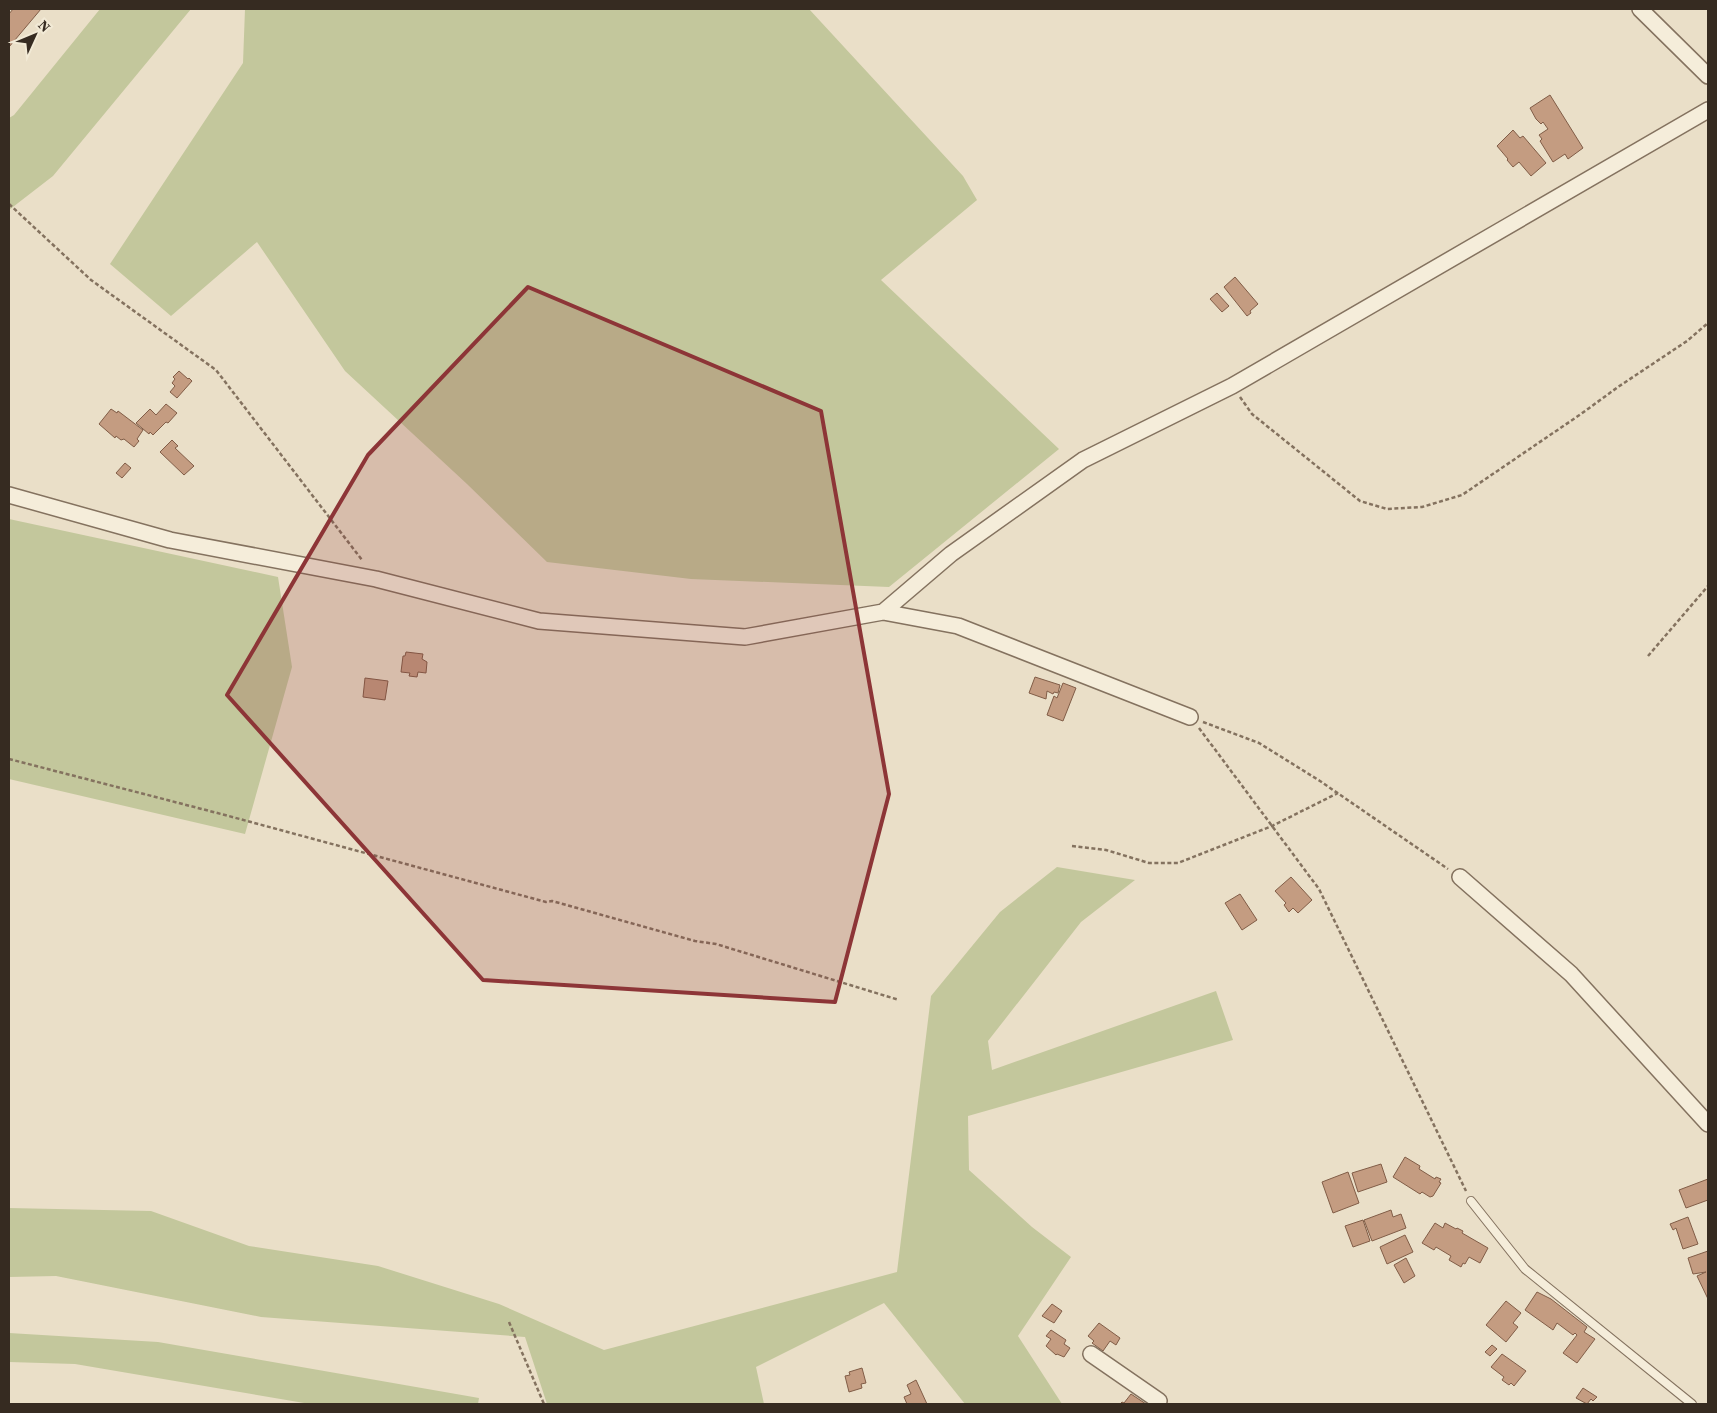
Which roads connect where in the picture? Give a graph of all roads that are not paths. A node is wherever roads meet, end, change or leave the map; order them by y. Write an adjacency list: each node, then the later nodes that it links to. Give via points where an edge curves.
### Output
1 (1640, 9): 2 (street)
2 (1708, 76)
3 (1708, 110): 5 (street, via 1232,386 1083,460 951,554)
4 (9, 495): 5 (street, via 170,540 376,578 539,621 745,638)
5 (883, 612): 6 (street, via 958,626)
6 (1190, 717)
7 (1460, 877): 8 (street, via 1571,974)
8 (1708, 1124)
9 (1471, 1201): 12 (lane, via 1525,1269)
10 (1091, 1354): 11 (street, via 1158,1401)
11 (1157, 1404)
12 (1692, 1404)

